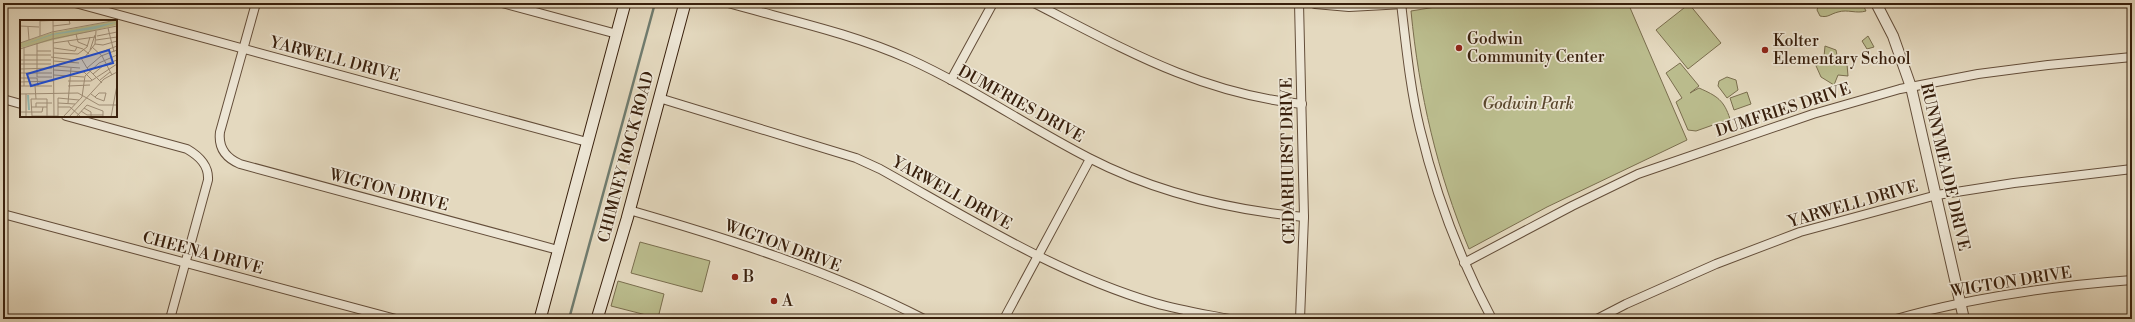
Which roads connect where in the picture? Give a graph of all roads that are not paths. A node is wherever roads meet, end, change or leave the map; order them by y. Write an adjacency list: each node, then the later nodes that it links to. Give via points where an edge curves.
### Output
1 (75, 3): 14 (street, YARWELL DRIVE)
2 (256, 3): 14 (street)
3 (502, 3): 13 (street)
4 (625, 3): 13 (main road)
5 (685, 3): 18 (main road, CHIMNEY ROCK ROAD)
6 (728, 3): 16 (street, DUMFRIES DRIVE, via 861,40)
7 (993, 3): 16 (street)
8 (1034, 3): 21 (street, via 1151,63 1187,78 1245,95)
9 (1299, 3): 21 (street, CEDARHURST DRIVE)
10 (1315, 3): 11 (street, via 1349,6)
11 (1402, 3): 33 (street, via 1410,78 1420,129 1441,206)
12 (1876, 3): 17 (street, RUNNYMEADE DRIVE, via 1893,36)
13 (617, 34): 23 (main road)
14 (243, 48): 23 (street, YARWELL DRIVE); 30 (street, WIGTON DRIVE, via 221,127 220,145 230,158 240,164)
15 (2132, 57): 17 (street, DUMFRIES DRIVE, via 2048,64)
16 (951, 80): 24 (street, DUMFRIES DRIVE)
17 (1911, 87): 26 (street, RUNNYMEADE DRIVE); 33 (street, DUMFRIES DRIVE, via 1813,114 1638,174)
18 (659, 98): 27 (main road, CHIMNEY ROCK ROAD); 31 (street, YARWELL DRIVE, via 856,158)
19 (3, 99): 20 (street)
20 (20, 104)
21 (1302, 104): 29 (street, CEDARHURST DRIVE)
22 (70, 117): 32 (street, via 187,149 203,162 207,168 208,180)
23 (587, 142): 30 (main road)
24 (1090, 158): 29 (street, DUMFRIES DRIVE, via 1159,186 1206,201 1268,214); 31 (street)
25 (2132, 169): 26 (street, YARWELL DRIVE)
26 (1937, 195): 35 (street, RUNNYMEADE DRIVE); 45 (street, YARWELL DRIVE, via 1800,232 1716,264)
27 (629, 210): 39 (main road, CHIMNEY ROCK ROAD); 40 (street, WIGTON DRIVE, via 751,247 852,286)
28 (3, 214): 32 (street, CHEENA DRIVE)
29 (1304, 217): 43 (street, CEDARHURST DRIVE)
30 (558, 250): 38 (main road)
31 (1038, 256): 41 (street); 42 (street, YARWELL DRIVE, via 1083,276 1155,302)
32 (185, 262): 36 (street); 37 (street, CHEENA DRIVE)
33 (1464, 263): 44 (street)
34 (2132, 280): 35 (street, WIGTON DRIVE)
35 (1961, 302): 46 (street, WIGTON DRIVE); 47 (street, RUNNYMEADE DRIVE)
36 (170, 319)
37 (396, 319)
38 (540, 319)
39 (597, 319)
40 (924, 319)
41 (1004, 319)
42 (1229, 319)
43 (1300, 319)
44 (1492, 319)
45 (1597, 319)
46 (1896, 319)
47 (1964, 319)

